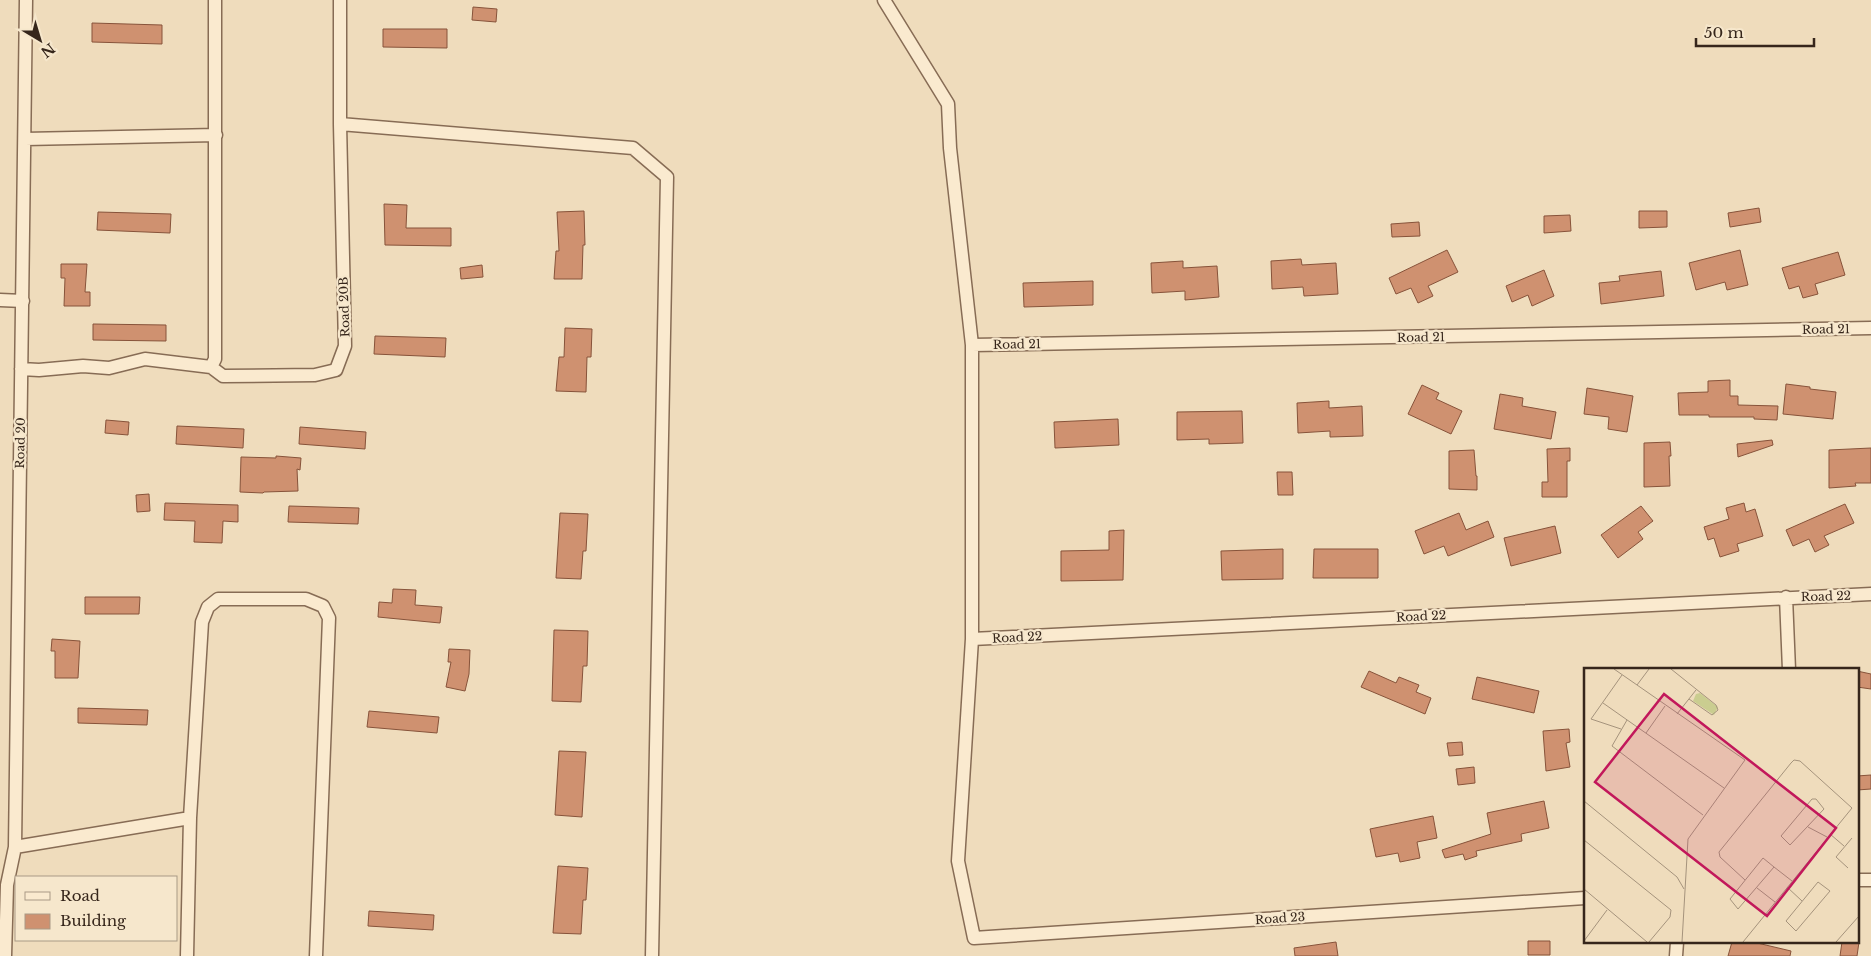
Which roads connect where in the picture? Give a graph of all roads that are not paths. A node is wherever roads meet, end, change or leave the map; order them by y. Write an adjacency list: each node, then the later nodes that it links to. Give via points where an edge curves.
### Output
1 (26, 0): 7 (street, Road 20)
2 (215, 0): 6 (street)
3 (340, 0): 5 (street, Road 20B)
4 (884, 0): 11 (street, via 948,104)
5 (340, 124): 12 (street, Road 20B, via 346,346 336,370 315,375 223,376); 27 (street, via 633,148 667,177)
6 (216, 135): 7 (street); 12 (street, via 215,359)
7 (25, 139): 9 (street, Road 20)
8 (0, 300): 9 (street)
9 (22, 301): 13 (street, Road 20)
10 (1871, 328): 11 (street, Road 21)
11 (972, 345): 16 (street)
12 (211, 367): 13 (street, via 145,359 108,368)
13 (22, 369): 19 (street, Road 20)
14 (1871, 594): 15 (street, Road 22)
15 (1786, 597): 16 (street, Road 22); 17 (street)
16 (972, 639): 23 (street, Road 23, via 958,861 974,938)
17 (1789, 668)
18 (190, 818): 19 (street); 25 (street); 26 (street, via 202,622 208,607 218,599 306,599 323,606 329,618)
19 (14, 847): 22 (street, Road 20)
20 (1858, 880): 21 (street)
21 (1871, 880)
22 (4, 885): 24 (street, Road 20)
23 (1584, 898)
24 (5, 956)
25 (187, 956)
26 (316, 956)
27 (652, 956)

